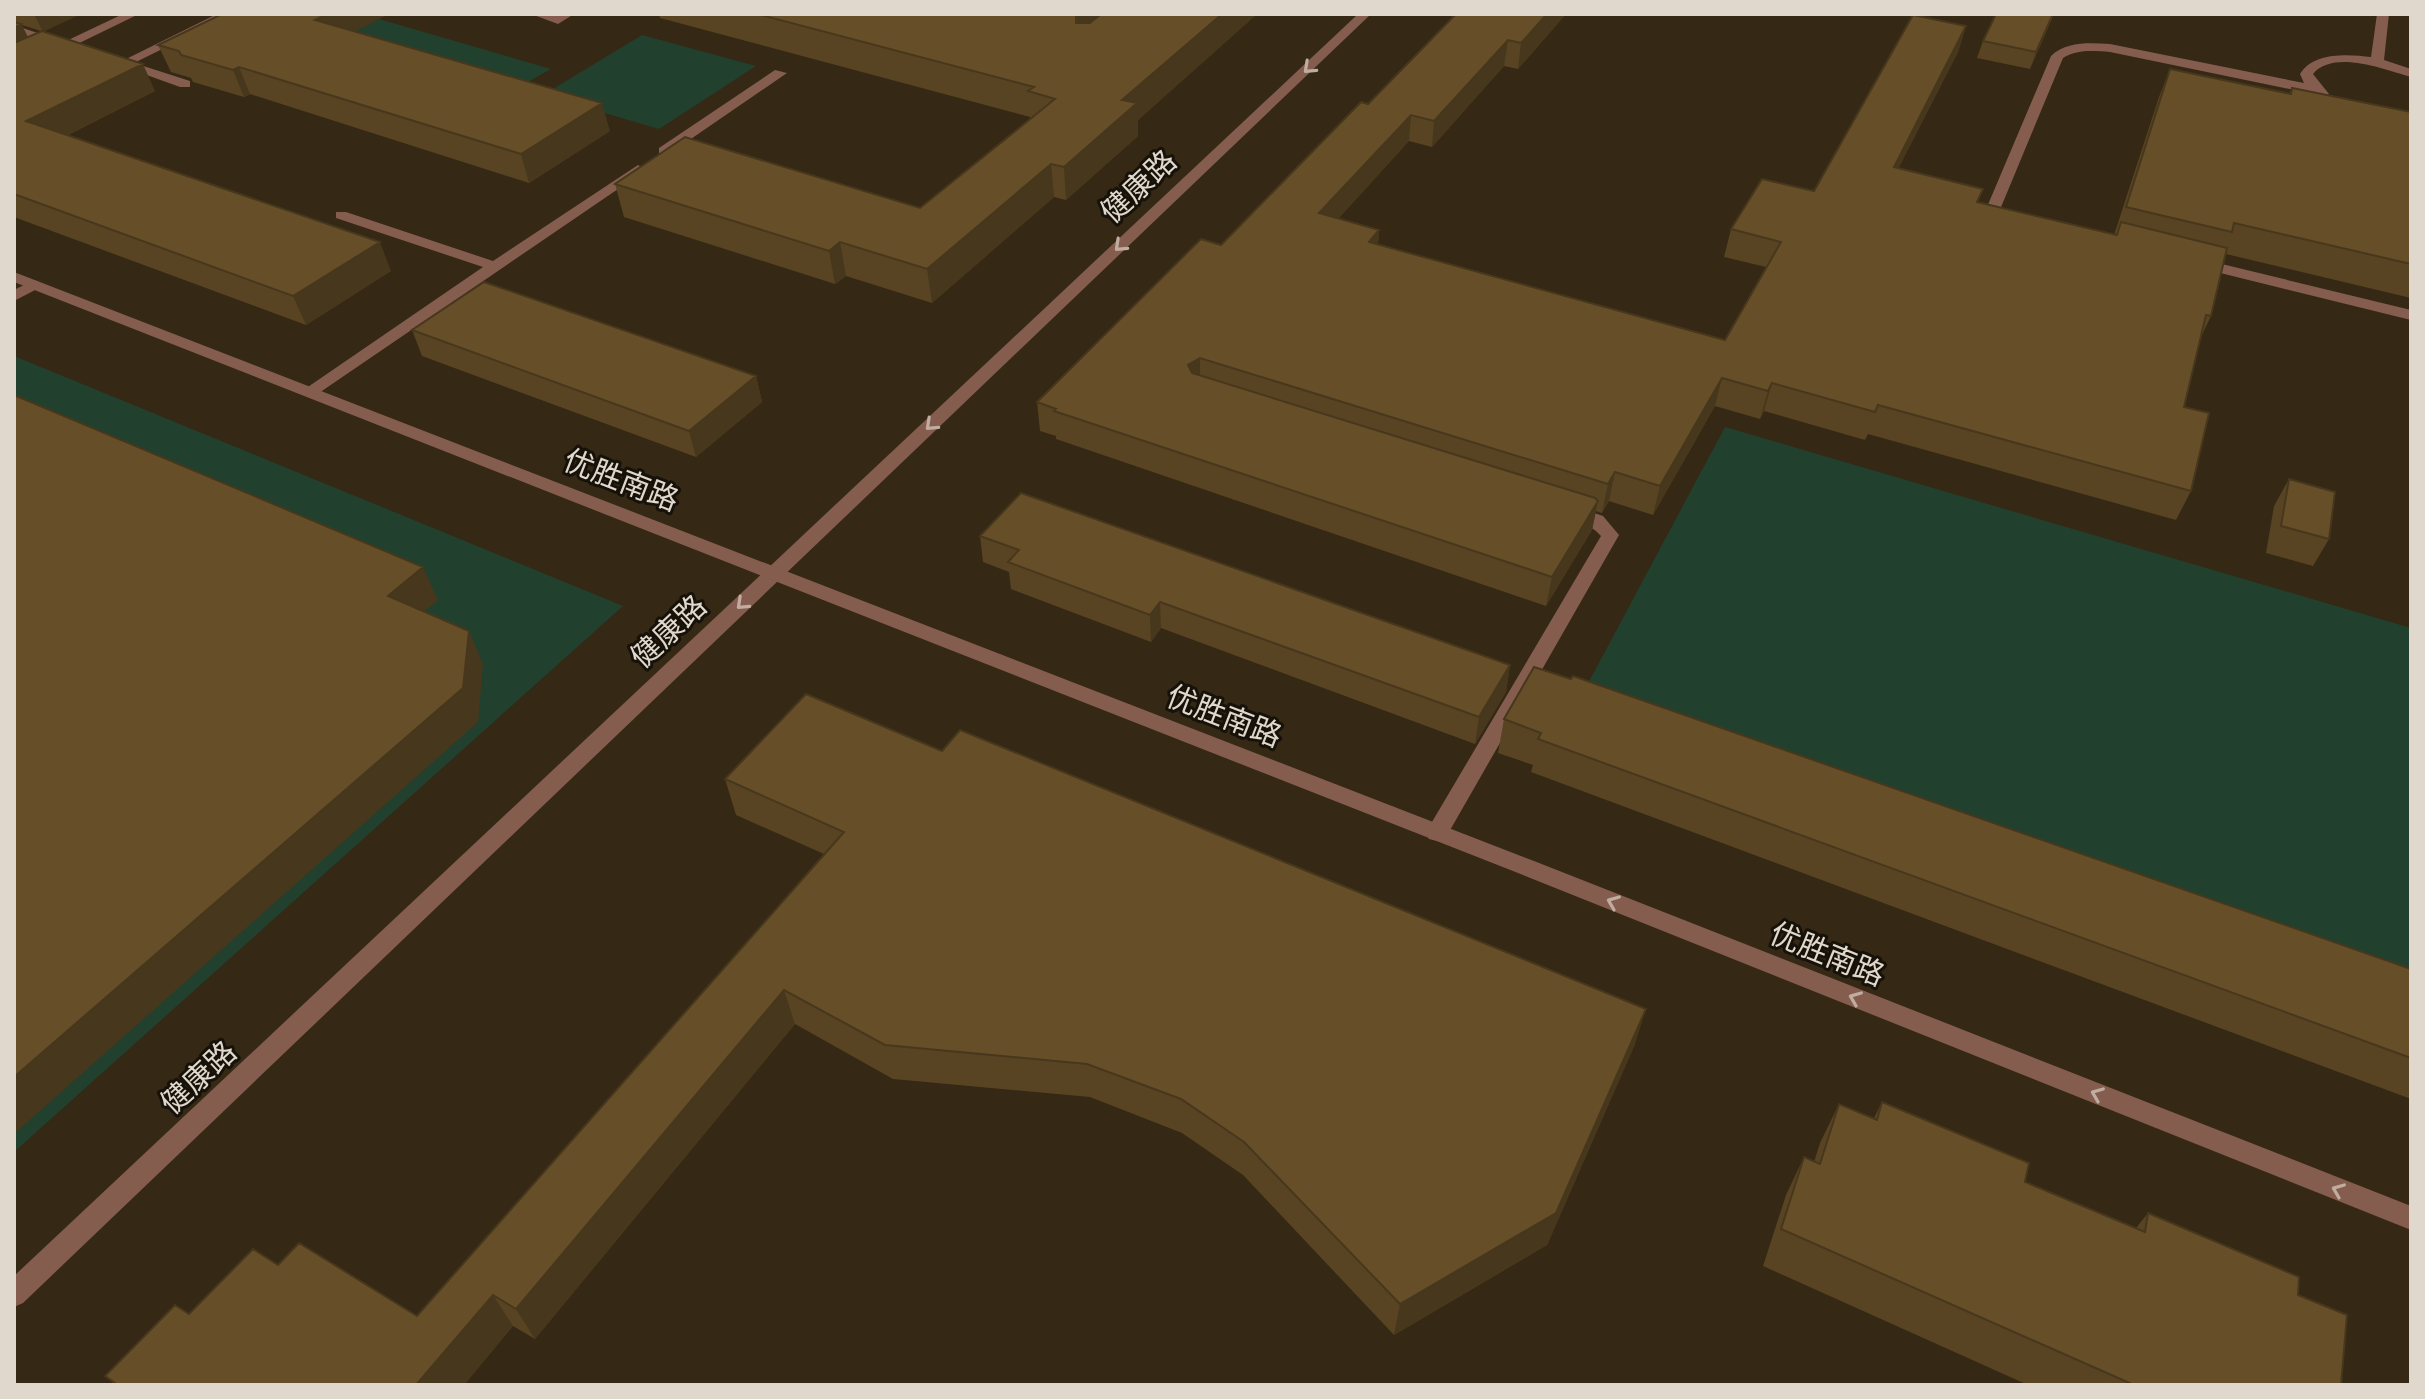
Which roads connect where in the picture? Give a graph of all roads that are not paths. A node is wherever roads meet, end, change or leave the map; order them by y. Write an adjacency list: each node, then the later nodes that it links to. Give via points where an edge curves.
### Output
1 (133, 14): 8 (street)
2 (227, 14): 13 (street)
3 (537, 14): 4 (street, via 558,20)
4 (568, 14)
5 (1365, 14): 29 (street, 健康路, one-way to 29)
6 (2383, 14): 12 (street)
7 (14, 29): 8 (street)
8 (65, 46): 9 (street); 10 (street)
9 (79, 50)
10 (39, 58)
11 (108, 60): 13 (street)
12 (2377, 62): 15 (street); 17 (street, via 2348,58 2315,63 2306,77)
13 (122, 64): 16 (street)
14 (780, 73): 22 (street)
15 (2411, 73)
16 (185, 84)
17 (2316, 90): 18 (street); 20 (street, via 2110,48 2065,50 2057,56 1991,214)
18 (2334, 101)
19 (341, 215): 22 (street)
20 (2021, 221)
21 (2186, 261): 26 (street)
22 (494, 266): 27 (street)
23 (14, 277): 24 (street, 优胜南路)
24 (34, 285): 25 (street); 27 (street, 优胜南路)
25 (14, 296)
26 (2411, 315)
27 (310, 391): 29 (street, 优胜南路)
28 (1553, 506): 30 (street, via 1597,520 1610,535)
29 (775, 574): 30 (street, 优胜南路); 32 (street, 健康路, one-way to 32)
30 (1437, 833): 31 (street, 优胜南路, one-way to 30)
31 (2411, 1218)
32 (14, 1294)

